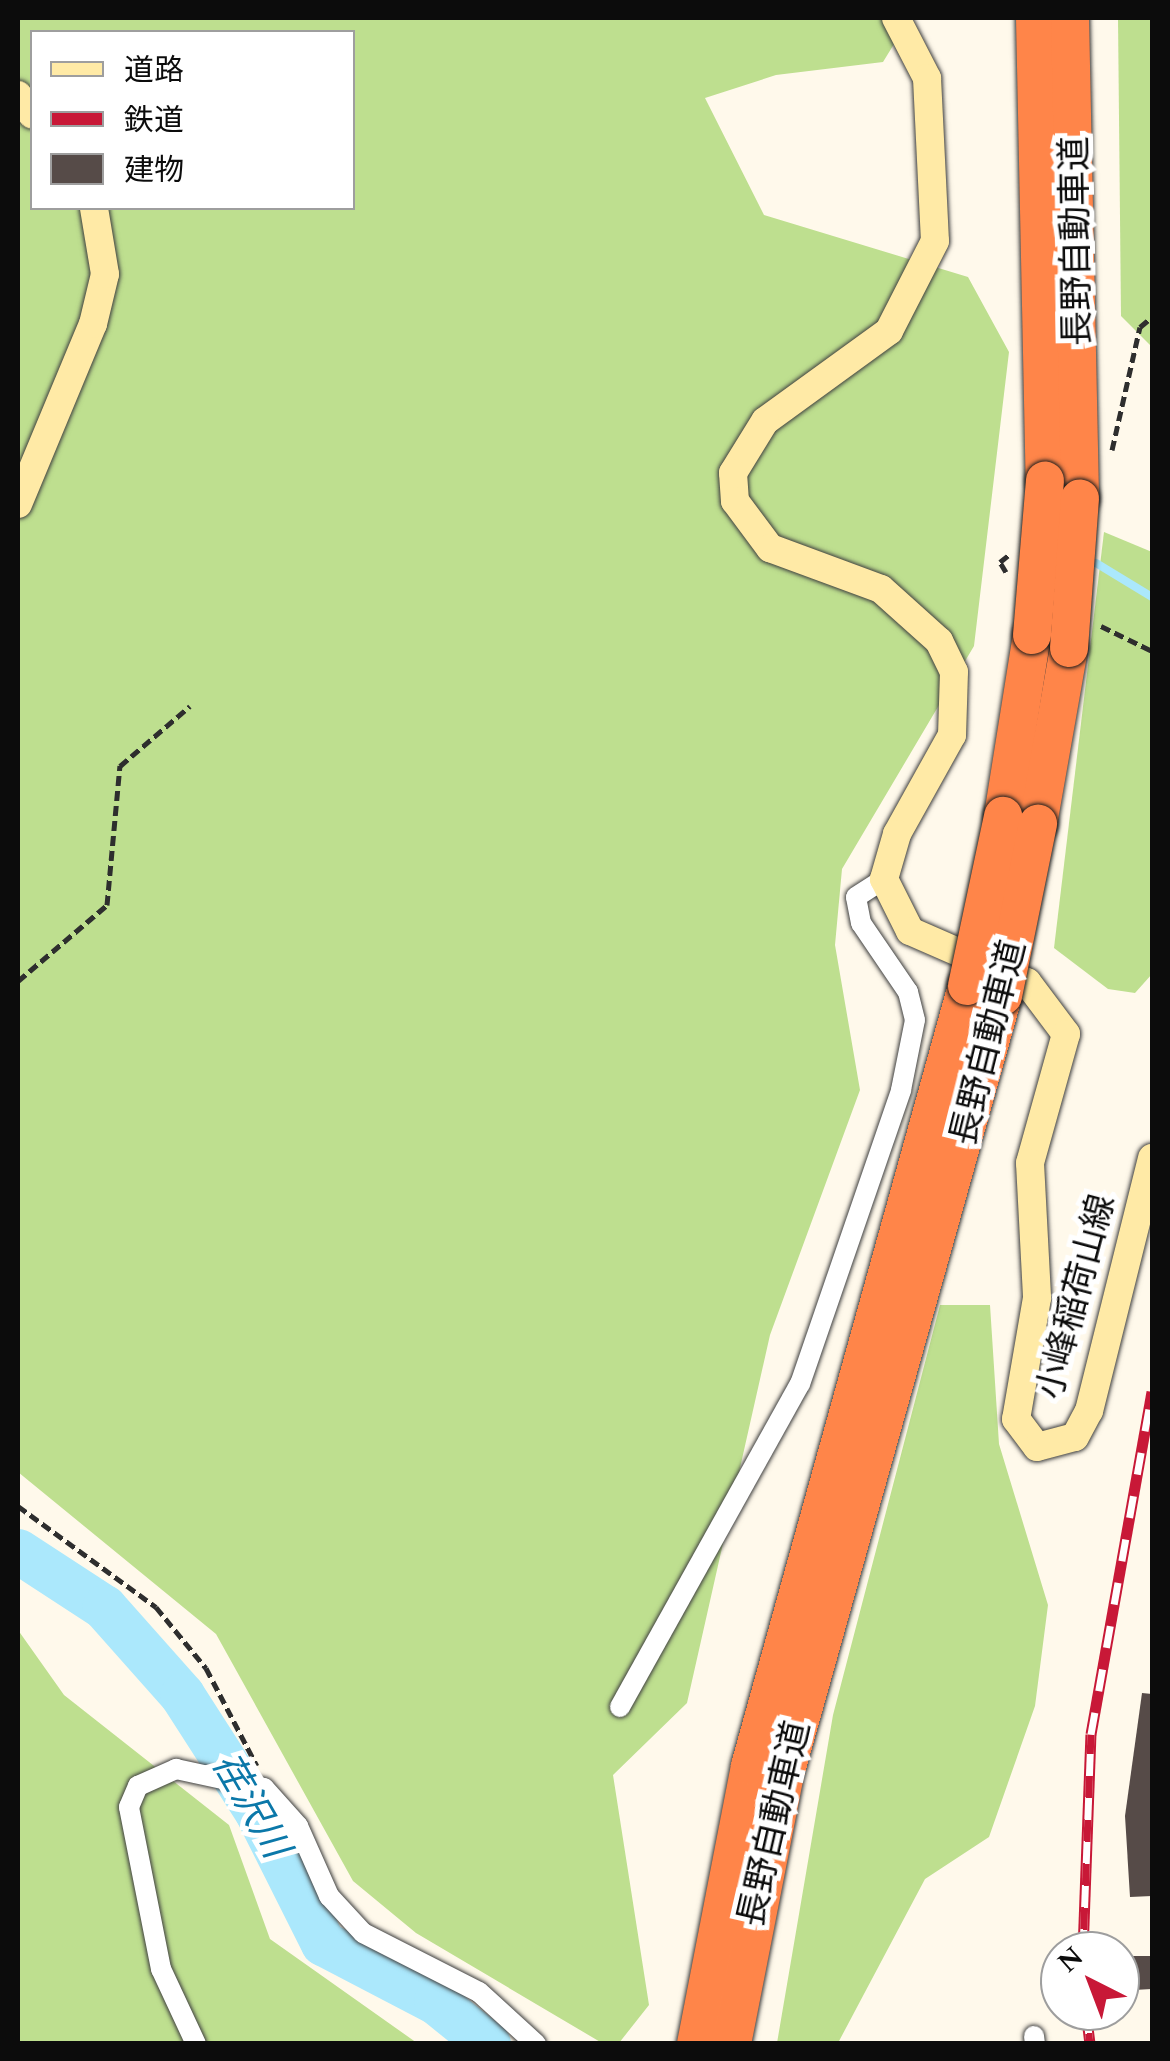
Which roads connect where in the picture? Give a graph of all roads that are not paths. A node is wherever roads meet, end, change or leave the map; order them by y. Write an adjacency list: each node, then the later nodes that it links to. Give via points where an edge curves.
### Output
1 (896, 18): 7 (main road, via 927,78 935,240 890,332 765,421 732,473 742,514 770,548 881,589 940,641 954,672 952,735 897,834)
2 (1035, 18): 6 (highway, 長野自動車道, bridge, via 1045,481)
3 (1070, 18): 6 (highway, 長野自動車道, bridge, via 1080,498 1068,648)
4 (94, 210): 5 (main road, via 105,274 92,324)
5 (18, 504)
6 (1021, 820): 10 (highway, 長野自動車道, bridge, via 985,991 750,1766)
7 (884, 879): 8 (main road, 小峰稲荷山線, via 910,932 1026,982 1066,1034 1030,1163 1036,1298 1016,1419 1037,1447 1075,1437 1089,1412); 9 (street, via 856,897 861,923 908,992 916,1020 890,1127 800,1384)
8 (1152, 1158)
9 (620, 1706)
10 (720, 2001): 13 (highway, 長野自動車道); 14 (highway, 長野自動車道)
11 (196, 2044): 12 (street, via 161,1969 128,1808 138,1786 176,1770 260,1788 298,1826 328,1896 363,1933 479,1992)
12 (536, 2044)
13 (696, 2044)
14 (732, 2044)

